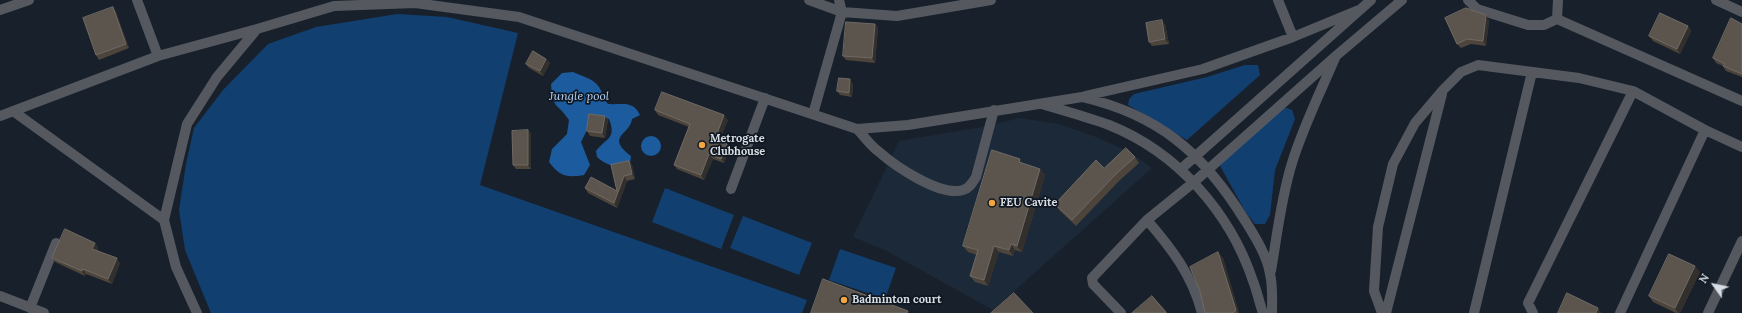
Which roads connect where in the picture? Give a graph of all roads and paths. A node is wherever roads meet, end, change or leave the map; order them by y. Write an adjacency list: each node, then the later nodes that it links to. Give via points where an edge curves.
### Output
1 (29, 0): 15 (street)
2 (137, 0): 22 (street)
3 (809, 0): 16 (street)
4 (840, 0): 16 (street)
5 (991, 0): 16 (street, via 897,16)
6 (1278, 0): 20 (street)
7 (1371, 0): 14 (street)
8 (1402, 0): 21 (street)
9 (1468, 0): 18 (street, via 1477,9 1528,25 1544,25)
10 (1558, 0): 18 (street)
11 (1716, 0): 17 (street)
12 (416, 1): 13 (street); 27 (street, via 519,17)
13 (335, 3): 19 (street)
14 (1361, 9): 20 (street); 37 (street)
15 (0, 10)
16 (842, 12): 32 (street)
17 (1742, 12)
18 (1556, 19): 28 (street)
19 (257, 29): 22 (street); 42 (street, via 216,77 187,124)
20 (1293, 37): 26 (street, via 1203,69)
21 (1337, 55): 39 (street); 46 (street, via 1291,164)
22 (158, 56): 31 (street)
23 (1532, 72): 24 (street, via 1478,66 1461,72); 25 (street, via 1579,78); 57 (street)
24 (1443, 90): 55 (street, via 1415,123 1393,164 1378,227 1374,291); 56 (street)
25 (1633, 91): 35 (street); 58 (street, via 1528,303)
26 (1082, 97): 29 (street); 37 (street, via 1109,103 1133,114 1158,127)
27 (765, 98): 32 (street); 41 (street)
28 (1742, 101)
29 (1040, 104): 30 (street); 38 (street, via 1109,125 1130,135)
30 (994, 110): 34 (street, via 908,125); 34 (street, via 976,178 971,186 962,190 951,191 913,176 878,152)
31 (13, 111): 33 (street); 42 (street)
32 (813, 114): 34 (street)
33 (0, 116)
34 (857, 129)
35 (1705, 130): 36 (street); 59 (street)
36 (1742, 147)
37 (1196, 155): 38 (street); 39 (street)
38 (1181, 169): 40 (street)
39 (1209, 169): 40 (street); 46 (street, via 1254,235)
40 (1194, 182): 43 (street); 50 (street, via 1216,209 1235,240 1253,280)
41 (732, 189)
42 (164, 220): 52 (street, via 176,268)
43 (1148, 220): 53 (street, via 1092,278 1093,284); 54 (street, via 1176,254 1189,276)
44 (1742, 241): 60 (street)
45 (56, 243): 48 (street)
46 (1270, 274): 49 (street)
47 (0, 296): 48 (street)
48 (30, 308): 51 (street)
49 (1272, 309): 50 (street)
50 (1261, 312)
51 (44, 313)
52 (197, 313)
53 (1121, 313)
54 (1202, 313)
55 (1382, 313)
56 (1386, 313)
57 (1474, 313)
58 (1533, 313)
59 (1620, 313)
60 (1708, 313)

